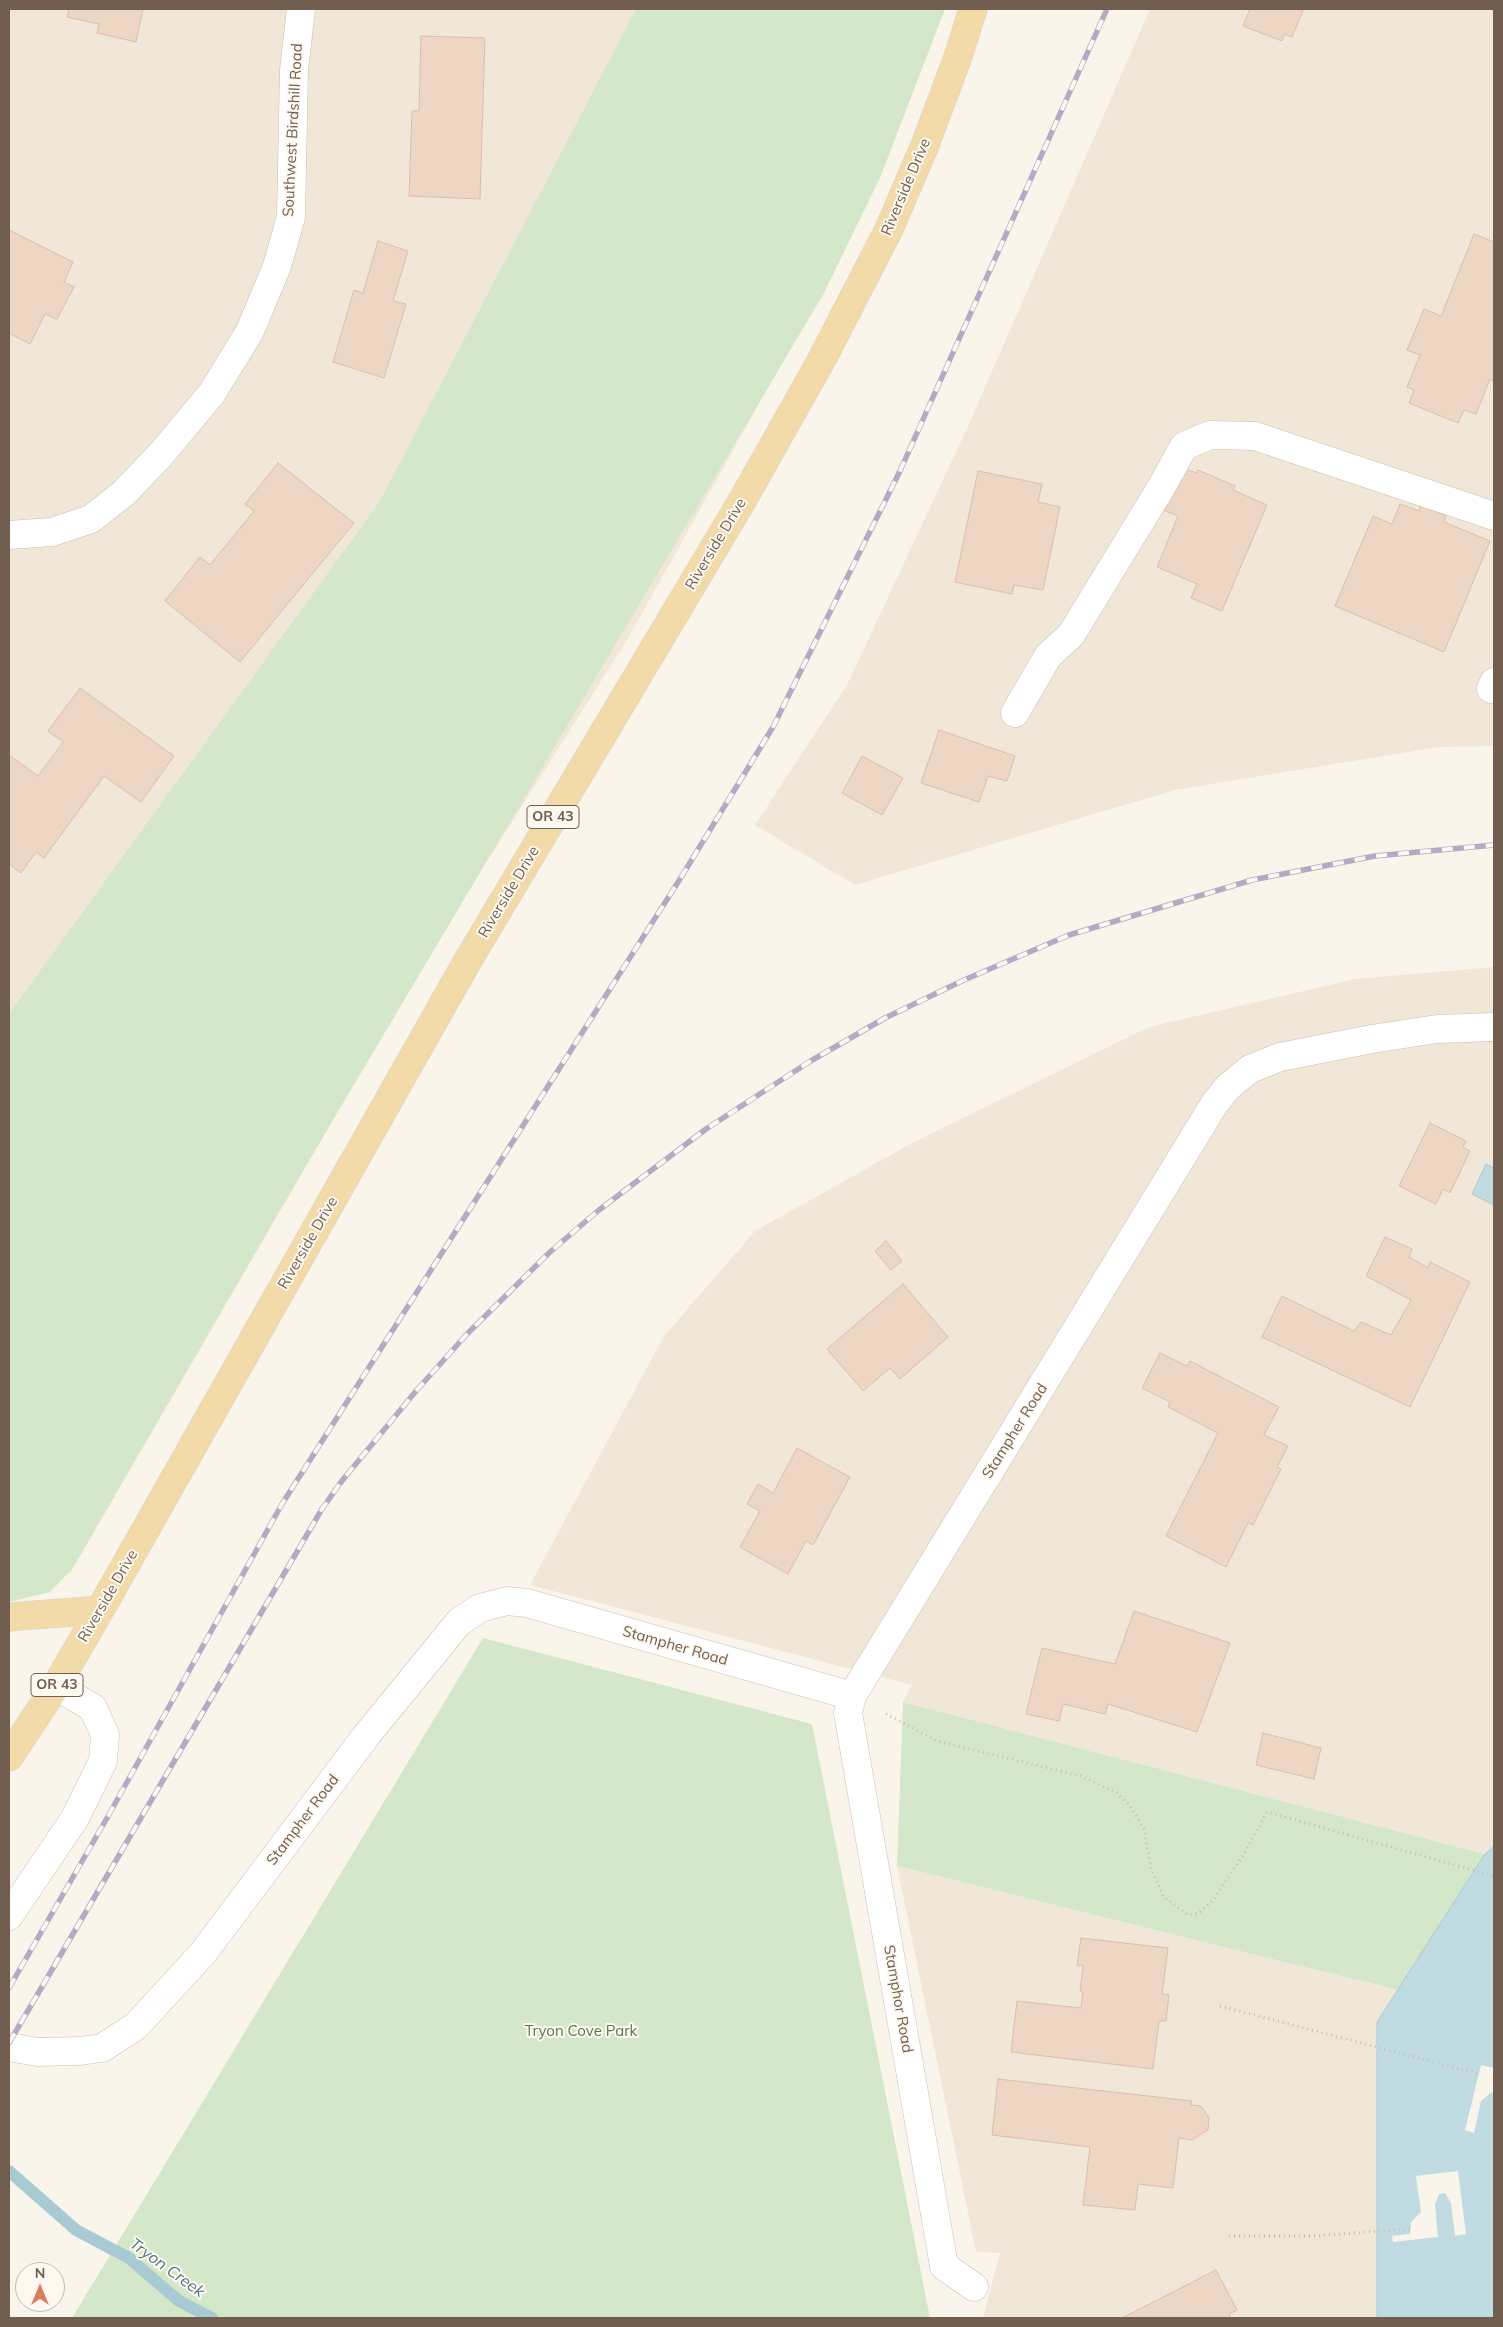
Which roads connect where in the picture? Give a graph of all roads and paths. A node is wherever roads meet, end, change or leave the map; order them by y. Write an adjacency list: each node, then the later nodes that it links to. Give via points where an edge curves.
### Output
1 (301, 9): 4 (street, Southwest Birdshill Road, via 294,70 291,217 277,266 250,331 212,393 124,493 90,519 52,532)
2 (973, 9): 7 (main road, Riverside Drive / OR 43, via 958,57 896,213 822,359 742,501 467,962)
3 (1494, 516): 5 (street, via 1255,436 1210,435 1184,446 1071,636 1048,656)
4 (9, 535)
5 (1015, 713)
6 (1494, 1027): 10 (street, Stampher Road, via 1437,1029 1280,1057 1250,1069 1228,1087 1215,1103)
7 (100, 1610): 8 (main road); 9 (main road, Riverside Drive / OR 43)
8 (9, 1616)
9 (56, 1686): 11 (main road, Riverside Drive / OR 43); 13 (street, via 93,1708 105,1735 104,1761 75,1818)
10 (852, 1696): 12 (path, via 937,1741 1081,1776 1117,1793 1130,1806 1144,1829 1151,1868 1164,1897 1188,1914 1199,1913 1213,1900 1267,1812); 15 (street, Stampher Road, via 527,1603 507,1601 480,1608 459,1622 366,1736 203,1953 136,2026 102,2048 37,2052); 19 (street, Stamphor Road, via 848,1713 944,2266)
11 (9, 1757)
12 (1494, 1876)
13 (9, 1916)
14 (1220, 2006): 16 (path)
15 (9, 2047)
16 (1479, 2074)
17 (1410, 2229): 18 (path, via 1313,2236)
18 (1229, 2236)
19 (974, 2287)

